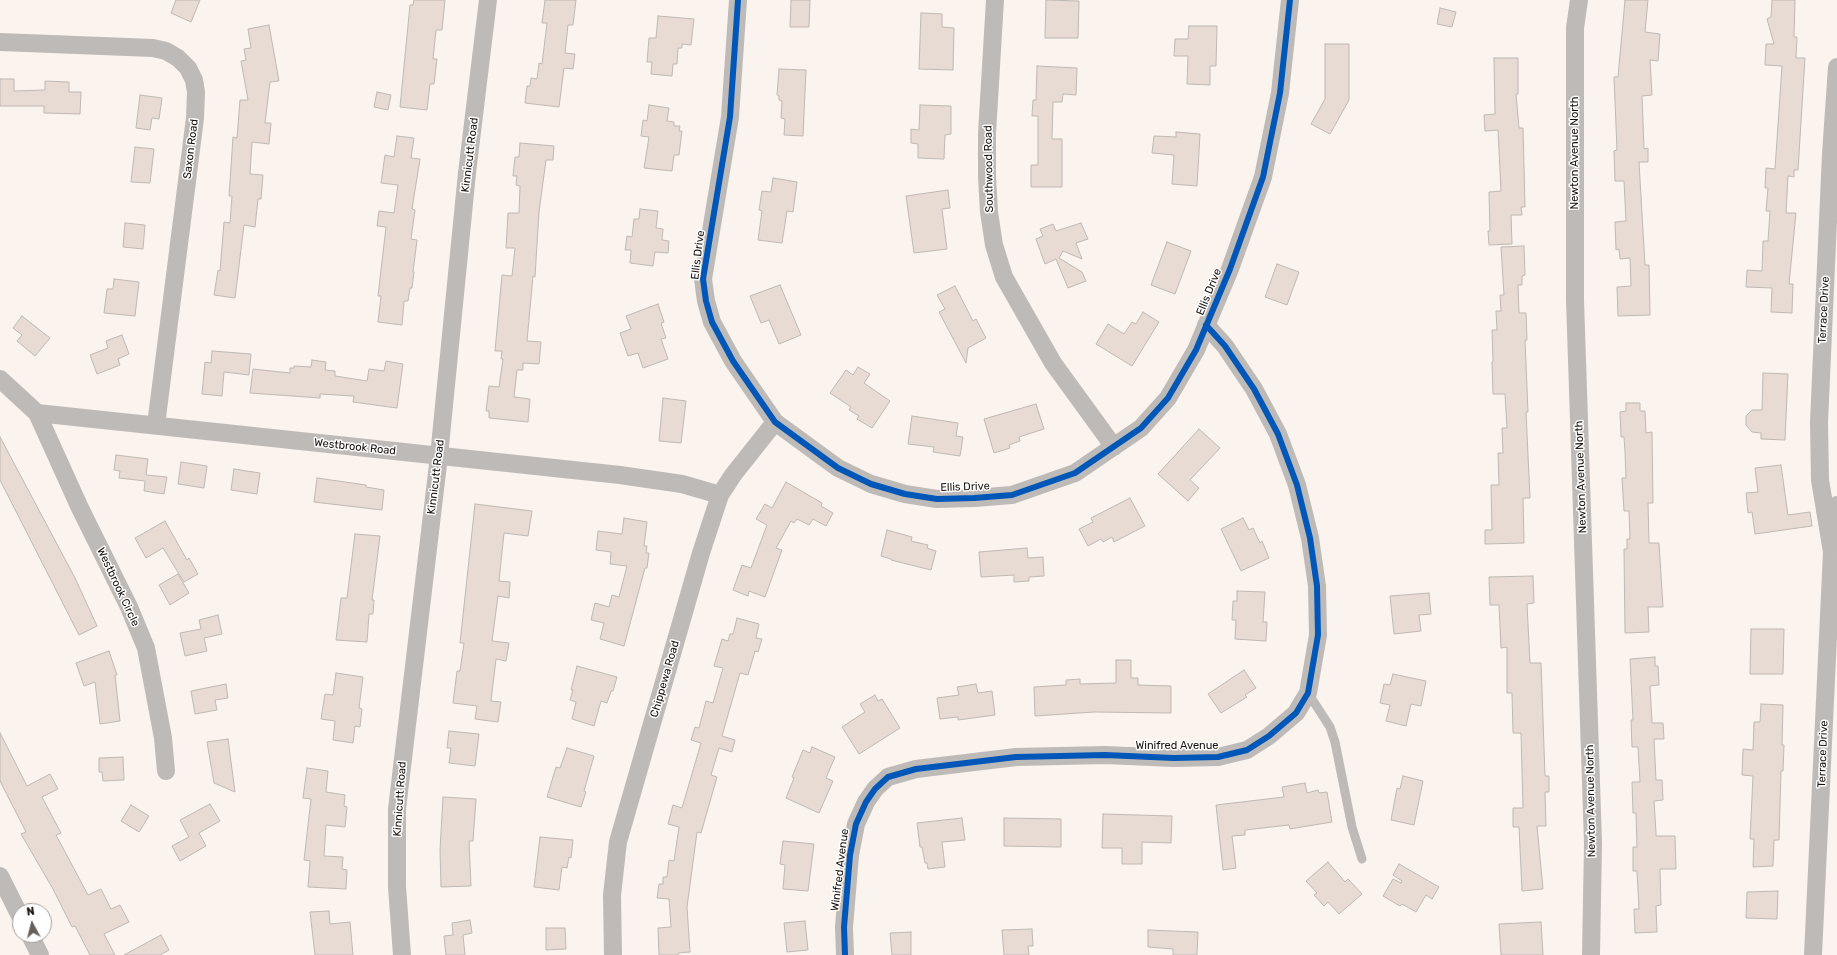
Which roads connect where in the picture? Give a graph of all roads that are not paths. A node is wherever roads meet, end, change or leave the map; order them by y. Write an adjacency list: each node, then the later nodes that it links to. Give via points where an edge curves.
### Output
1 (488, 0): 14 (street, Kinnicutt Road, via 467,172)
2 (738, 0): 11 (street, Ellis Drive, via 730,117 704,280 712,322 733,360)
3 (995, 0): 13 (street, Southwood Road, via 987,133 989,212 994,245 1004,277 1053,364)
4 (1290, 0): 8 (street, Ellis Drive, via 1280,93 1264,177)
5 (1579, 0): 28 (street, Newton Avenue North, via 1574,28 1575,300 1592,843)
6 (0, 42): 12 (street, Saxon Road, via 153,48 166,51 178,58 188,68 194,80 195,118)
7 (1837, 67): 17 (street, Terrace Drive, via 1820,422 1820,480)
8 (1206, 325): 13 (street, Ellis Drive, via 1196,350 1168,398 1140,428); 18 (street, Winifred Avenue, via 1225,346 1254,389 1278,434 1297,485 1310,538 1317,586 1318,635)
9 (0, 379): 10 (street)
10 (37, 412): 12 (street, Westbrook Road); 19 (street, Westbrook Circle, via 78,506 129,607 146,648 163,738)
11 (775, 422): 13 (street, Ellis Drive, via 838,468 858,478 905,494 937,499 1012,495 1075,473); 15 (street, Chippewa Road)
12 (156, 425): 14 (street, Westbrook Road)
13 (1114, 447)
14 (438, 456): 15 (street, Westbrook Road, via 620,475 682,484); 25 (street, Kinnicutt Road, via 397,809 397,887)
15 (720, 495): 26 (street, Chippewa Road, via 618,842 612,895)
16 (1837, 505): 17 (street, Terrace Drive)
17 (1832, 552): 29 (street, Terrace Drive)
18 (1308, 693): 20 (lane, via 1321,711 1335,742 1352,827); 27 (street, Winifred Avenue, via 1296,713 1269,736 1247,750 1218,757 1016,757 916,769 888,777 866,802 856,824 850,855 844,927)
19 (166, 771)
20 (1362, 859)
21 (0, 876): 22 (street)
22 (14, 903)
23 (34, 943): 24 (street)
24 (40, 955)
25 (402, 955)
26 (613, 955)
27 (845, 955)
28 (1592, 955)
29 (1813, 955)

